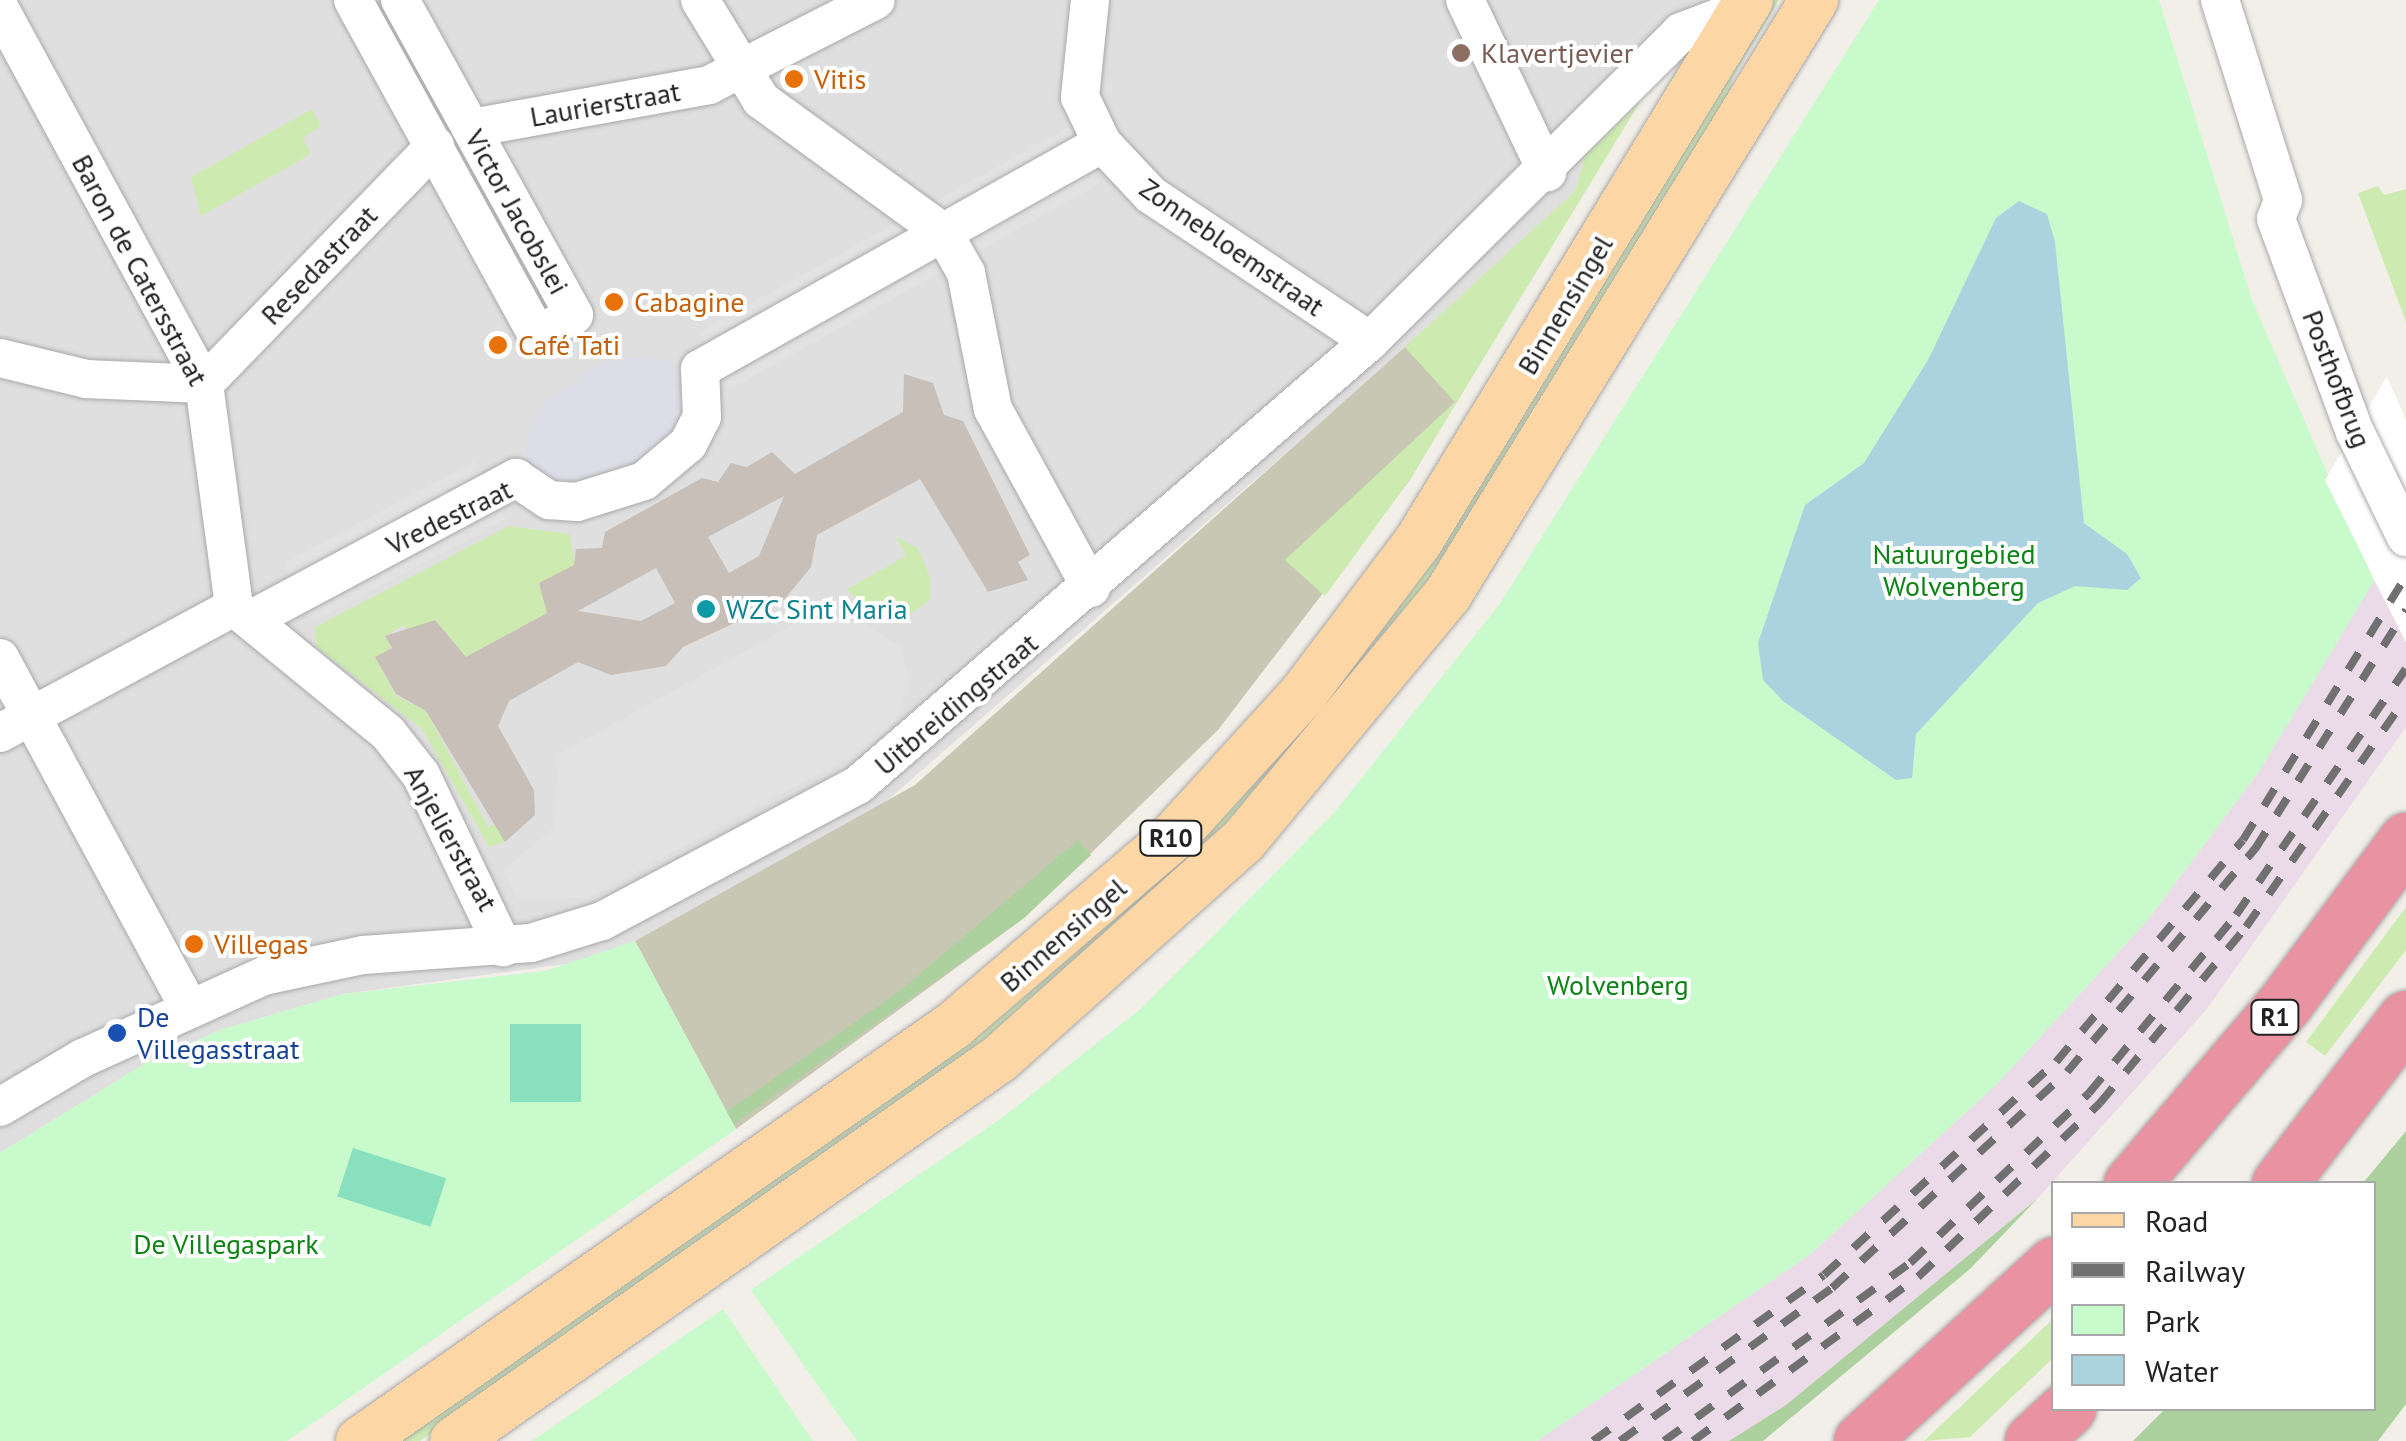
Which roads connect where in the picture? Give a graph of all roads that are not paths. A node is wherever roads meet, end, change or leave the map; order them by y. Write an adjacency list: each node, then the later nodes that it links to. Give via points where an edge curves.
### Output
1 (353, 0): 15 (street, Victor Jacobslei)
2 (400, 0): 13 (street, Victor Jacobslei)
3 (700, 0): 12 (street)
4 (876, 0): 12 (street, Laurierstraat)
5 (1090, 0): 14 (street, Zonnebloemstraat, via 1080,97)
6 (1465, 0): 16 (street)
7 (1814, 0): 37 (main road, Binnensingel / R10, via 1448,594 1232,853 999,1059)
8 (2195, 0): 17 (street, Posthofbrug, via 2255,193)
9 (2220, 0): 17 (street, Posthofbrug, via 2283,200)
10 (1746, 4): 16 (street, Uitbreidingstraat, via 1681,32); 36 (main road, Binnensingel / R10, via 1418,542 1303,694 1172,838 954,1025)
11 (0, 9): 21 (street, Baron de Catersstraat)
12 (736, 72): 13 (street, Laurierstraat, via 709,85); 18 (street)
13 (471, 128): 15 (street, Victor Jacobslei, via 574,314 537,335)
14 (1102, 144): 18 (street, Vredestraat); 19 (street, Zonnebloemstraat, via 1151,195)
15 (435, 146): 21 (street, Resedastraat)
16 (1547, 172): 19 (street, Uitbreidingstraat)
17 (2276, 218): 22 (street, Posthofbrug, via 2355,432)
18 (943, 232): 23 (street, via 966,273 993,409); 24 (street, Vredestraat, via 700,369 702,416 688,444 644,480 577,502 549,500 516,478)
19 (1370, 342): 23 (street, Uitbreidingstraat)
20 (0, 358): 21 (street, via 86,380)
21 (204, 384): 24 (street, Baron de Catersstraat)
22 (2406, 537)
23 (1091, 588): 28 (street, Uitbreidingstraat, via 858,785 652,898)
24 (242, 614): 26 (street, Vredestraat); 28 (street, Anjelierstraat, via 388,733 421,775)
25 (0, 658): 26 (street)
26 (15, 725): 29 (street)
27 (2406, 840): 32 (highway, R1, via 2286,1004)
28 (503, 947): 29 (street, Uitbreidingstraat, via 325,961)
29 (188, 1006): 31 (street, Uitbreidingstraat)
30 (2406, 1018): 33 (highway)
31 (0, 1107)
32 (2134, 1181)
33 (2281, 1181)
34 (2051, 1267): 38 (highway)
35 (2065, 1411): 39 (highway)
36 (360, 1441)
37 (454, 1441)
38 (1861, 1441)
39 (2032, 1441)

